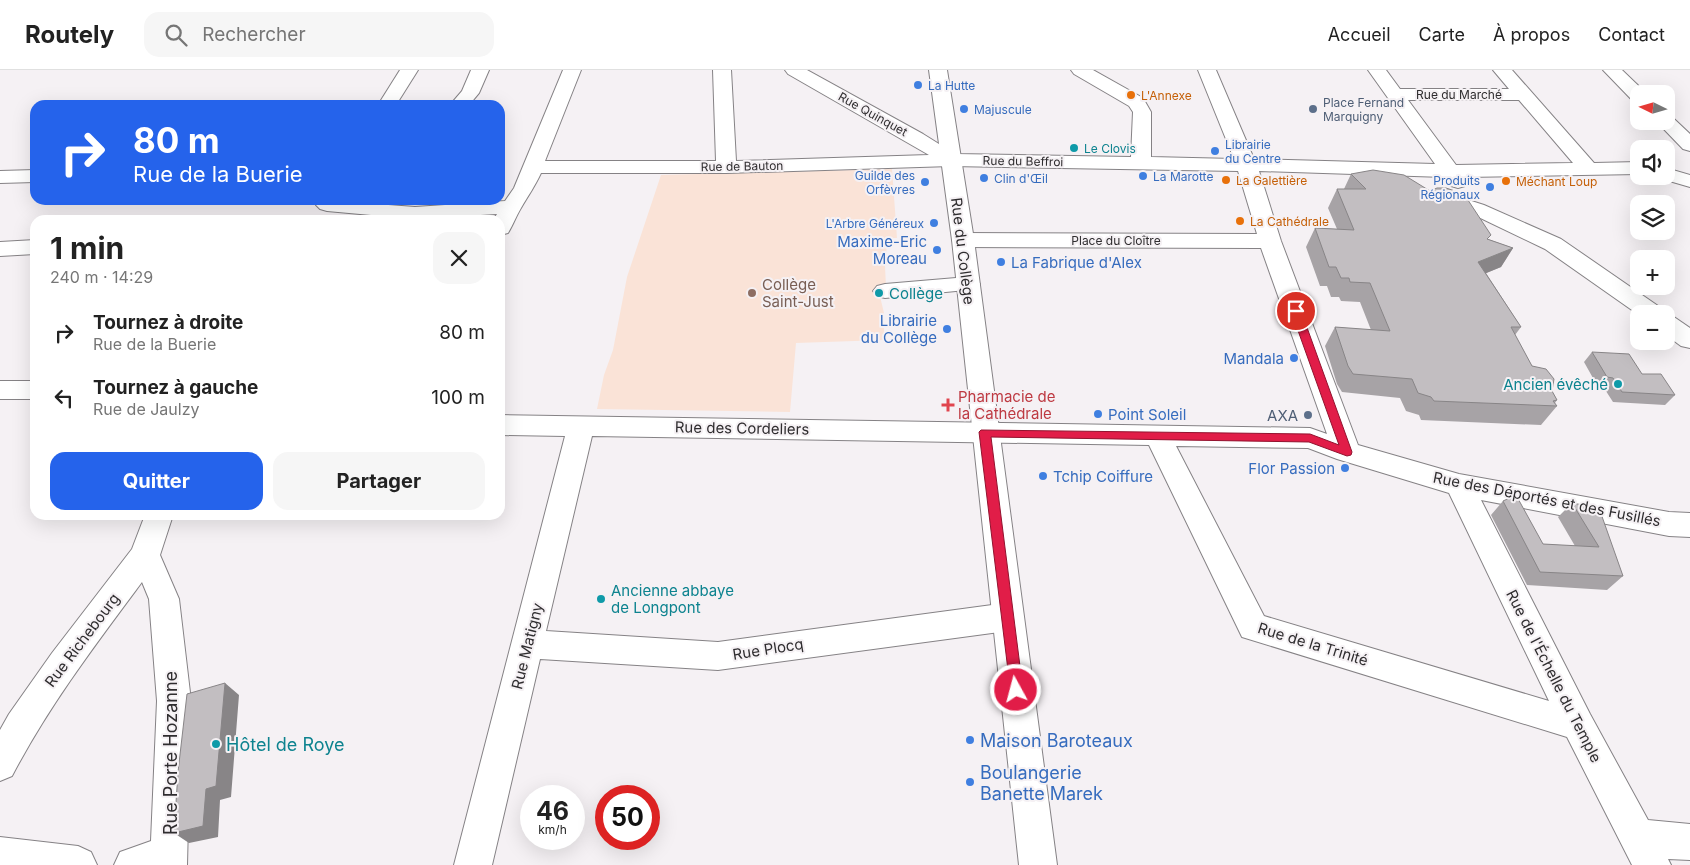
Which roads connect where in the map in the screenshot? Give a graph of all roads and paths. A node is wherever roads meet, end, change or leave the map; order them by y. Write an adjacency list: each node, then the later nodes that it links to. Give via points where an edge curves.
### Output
1 (409, 70): 15 (street)
2 (480, 70): 16 (street)
3 (572, 70): 23 (street)
4 (722, 70): 24 (street)
5 (794, 70): 19 (street, Rue Quinquet)
6 (938, 70): 19 (street, Rue du Collège)
7 (1080, 70): 20 (street, via 1136,102 1142,112)
8 (1207, 70): 21 (street)
9 (1377, 70): 13 (street)
10 (1502, 70): 14 (street)
11 (1612, 70): 12 (street)
12 (1630, 87)
13 (1394, 94): 14 (street, Rue du Marché); 29 (street)
14 (1524, 95): 28 (street)
15 (390, 100)
16 (464, 100)
17 (1674, 130): 18 (street)
18 (1690, 145)
19 (951, 160): 20 (street, Rue du Beffroi); 24 (street, Rue de Bauton); 41 (street, Rue du Collège)
20 (1140, 163): 21 (street, Rue du Beffroi)
21 (1246, 165): 27 (street, Rue du Beffroi); 42 (street)
22 (1690, 166): 25 (street)
23 (533, 167): 24 (street, Rue de Bauton); 35 (street, via 524,189)
24 (726, 167)
25 (1675, 167)
26 (1630, 168): 28 (street)
27 (1353, 169): 29 (street); 37 (street)
28 (1590, 169): 29 (street)
29 (1450, 171): 37 (street)
30 (30, 176): 31 (street)
31 (0, 177)
32 (1675, 177): 33 (street)
33 (1690, 181)
34 (381, 205): 36 (street); 38 (street)
35 (511, 207): 39 (street); 40 (street)
36 (324, 208)
37 (1477, 209): 47 (street, via 1553,244)
38 (410, 215)
39 (424, 215)
40 (505, 218)
41 (963, 240): 42 (street, Place du Cloître); 45 (street, Rue du Collège)
42 (1270, 241): 56 (street)
43 (30, 247): 44 (street)
44 (0, 249)
45 (968, 284): 46 (street); 54 (street, Rue du Collège)
46 (885, 292)
47 (1640, 305)
48 (1675, 329): 49 (street)
49 (1690, 340)
50 (0, 390): 51 (street)
51 (30, 390)
52 (505, 425): 53 (street, Rue des Cordeliers)
53 (581, 426): 54 (street, Rue des Cordeliers); 62 (street, Rue Matigny)
54 (985, 432): 55 (street, Rue des Cordeliers); 61 (street, Rue du Collège)
55 (1157, 435): 56 (street, Rue des Déportés et des Fusillés, via 1310,438); 63 (street, Rue de la Trinité, via 1253,626)
56 (1347, 452): 57 (street, Rue des Déportés et des Fusillés)
57 (1459, 485): 59 (street, Rue des Déportés et des Fusillés); 63 (street, Rue de l'Échelle du Temple)
58 (157, 520): 60 (street, Rue Richebourg)
59 (1690, 526)
60 (145, 555): 64 (street, Rue Richebourg, via 63,663 21,725); 68 (street, Rue Porte Hozanne, via 164,600 174,701)
61 (1007, 617): 62 (street, Rue Plocq, via 718,656); 72 (street, Rue du Collège)
62 (527, 644): 71 (street, Rue Matigny)
63 (1578, 725): 66 (street, Rue de l'Échelle du Temple)
64 (0, 764)
65 (1690, 842): 66 (street)
66 (1645, 851)
67 (0, 855): 69 (street)
68 (168, 860): 70 (street)
69 (78, 865)
70 (133, 865)
71 (473, 865)
72 (1038, 865)

